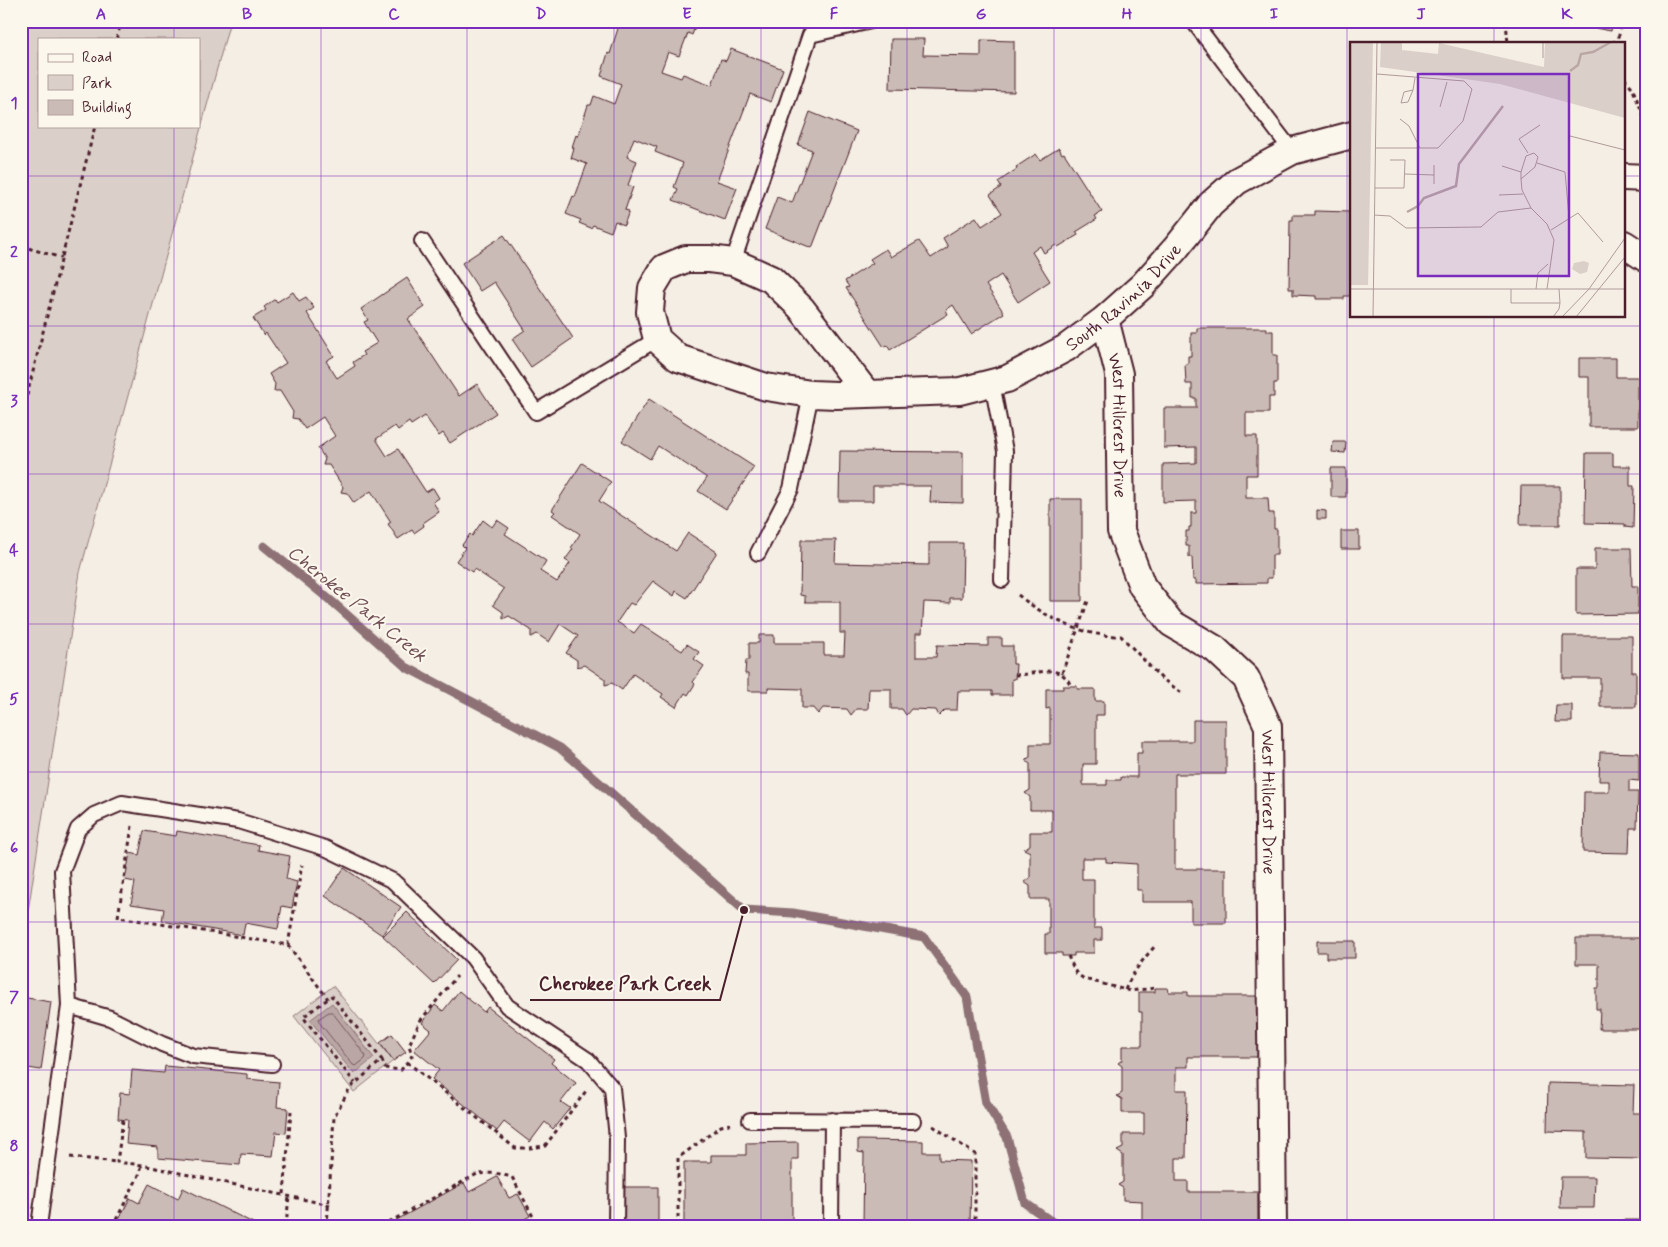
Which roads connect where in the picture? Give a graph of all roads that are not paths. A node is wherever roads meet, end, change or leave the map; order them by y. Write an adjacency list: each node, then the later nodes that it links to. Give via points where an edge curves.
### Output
1 (871, 21): 10 (lane, via 810,35)
2 (1193, 21): 4 (lane)
3 (1350, 136): 4 (street, South Ravinia Drive)
4 (1292, 152): 11 (street, South Ravinia Drive, via 1237,181 1211,204 1143,285)
5 (1626, 177): 6 (street)
6 (1647, 178)
7 (422, 241): 12 (lane, via 536,412)
8 (1626, 245): 9 (street)
9 (1647, 259)
10 (733, 262): 12 (street, via 686,259 664,268 652,288 650,312); 15 (street, via 771,279 801,308)
11 (1105, 319): 13 (street, South Ravinia Drive, via 1066,348 1007,379); 26 (street, West Hillcrest Drive, via 1119,374 1120,531 1142,586 1171,623 1215,649 1246,678 1268,726)
12 (657, 339): 14 (street, South Ravinia Drive, via 678,358 766,387)
13 (992, 383): 15 (street, South Ravinia Drive, via 960,391); 17 (lane, via 1005,451)
14 (811, 394): 15 (street, South Ravinia Drive); 16 (lane, via 791,489)
15 (867, 394)
16 (758, 553)
17 (1002, 580)
18 (69, 1006): 19 (lane, via 110,1018 193,1056); 23 (lane); 24 (lane, via 62,871 78,829 94,815 122,803 238,821 325,848 393,881 473,958 507,1006 588,1060 612,1088 617,1138)
19 (272, 1064)
20 (750, 1120): 21 (lane)
21 (832, 1120): 22 (lane); 25 (lane)
22 (913, 1121)
23 (39, 1226)
24 (616, 1226)
25 (831, 1226)
26 (1273, 1226)

